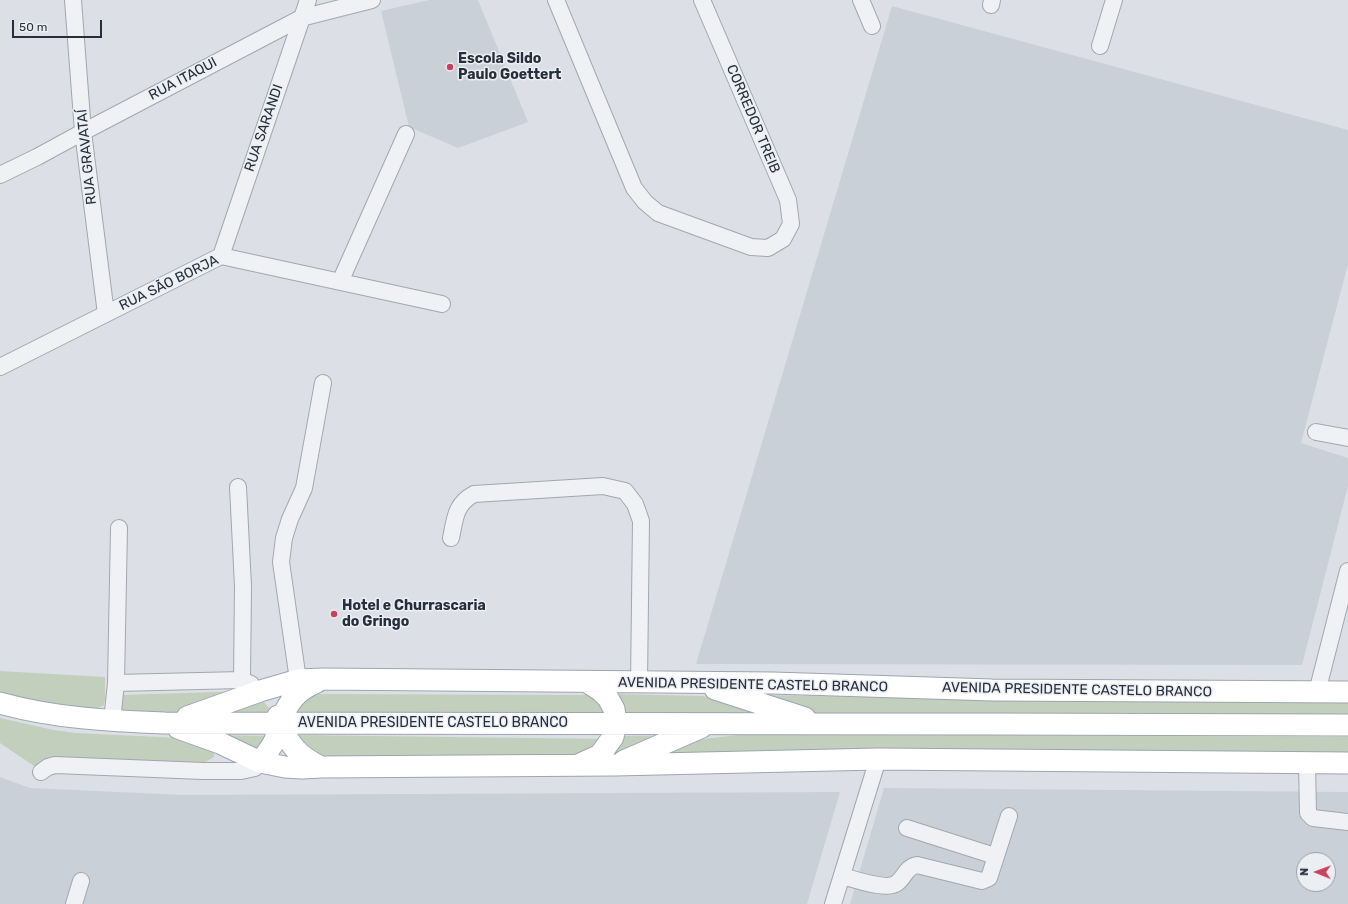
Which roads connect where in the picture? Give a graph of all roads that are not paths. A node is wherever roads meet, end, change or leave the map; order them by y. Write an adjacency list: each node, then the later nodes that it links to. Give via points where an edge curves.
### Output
1 (73, 0): 11 (street, RUA GRAVATAÍ)
2 (308, 0): 8 (street, RUA SARANDI)
3 (372, 0): 8 (street, RUA ITAQUI)
4 (556, 0): 5 (street, CORREDOR TREIB, via 634,188 645,202 658,213 751,247 768,248 783,239 791,224 788,200)
5 (702, 0)
6 (861, 0): 9 (street)
7 (1114, 0): 10 (street)
8 (301, 18): 11 (street, RUA ITAQUI); 14 (street, RUA SARANDI)
9 (872, 26)
10 (1100, 46)
11 (82, 132): 13 (street, RUA ITAQUI); 17 (street, RUA GRAVATAÍ)
12 (406, 134): 15 (street)
13 (0, 175)
14 (221, 256): 15 (street, RUA SÃO BORJA); 17 (street, RUA SÃO BORJA)
15 (340, 282): 16 (street, RUA SÃO BORJA)
16 (442, 304)
17 (106, 314): 18 (street, RUA SÃO BORJA)
18 (0, 367)
19 (323, 383): 28 (street, via 304,488 284,538 281,562)
20 (1316, 432): 21 (street)
21 (1348, 438)
22 (238, 488): 27 (street, via 243,586)
23 (119, 528): 32 (street)
24 (451, 538): 30 (street, via 458,508 465,498 474,494 603,486 625,491 635,504 641,521)
25 (1348, 571): 34 (street)
26 (323, 679): 28 (main road, AVENIDA PRESIDENTE CASTELO BRANCO); 29 (main road, AVENIDA PRESIDENTE CASTELO BRANCO); 39 (main road, via 296,694 287,705)
27 (242, 680): 32 (street); 33 (street)
28 (298, 680): 33 (main road, AVENIDA PRESIDENTE CASTELO BRANCO)
29 (587, 682): 30 (main road, AVENIDA PRESIDENTE CASTELO BRANCO); 40 (main road, via 608,698 614,709)
30 (639, 682): 31 (main road, AVENIDA PRESIDENTE CASTELO BRANCO)
31 (695, 682): 34 (main road, AVENIDA PRESIDENTE CASTELO BRANCO, via 992,690); 42 (main road)
32 (116, 683): 37 (street)
33 (260, 691): 38 (main road, AVENIDA PRESIDENTE CASTELO BRANCO); 39 (main road, via 276,707)
34 (1316, 692): 35 (main road, AVENIDA PRESIDENTE CASTELO BRANCO)
35 (1348, 692)
36 (0, 703): 37 (main road, AVENIDA PRESIDENTE CASTELO BRANCO, via 60,715)
37 (112, 721): 38 (main road, AVENIDA PRESIDENTE CASTELO BRANCO)
38 (166, 723): 39 (main road, AVENIDA PRESIDENTE CASTELO BRANCO); 44 (main road, AVENIDA PRESIDENTE CASTELO BRANCO)
39 (279, 723): 40 (main road, AVENIDA PRESIDENTE CASTELO BRANCO); 46 (main road, via 276,738); 51 (main road, via 296,750 308,761)
40 (616, 724): 41 (main road, AVENIDA PRESIDENTE CASTELO BRANCO); 49 (main road, via 613,737 600,755)
41 (710, 724): 42 (main road, AVENIDA PRESIDENTE CASTELO BRANCO); 50 (main road)
42 (823, 724): 43 (main road, AVENIDA PRESIDENTE CASTELO BRANCO)
43 (1348, 725)
44 (220, 743): 46 (main road, AVENIDA PRESIDENTE CASTELO BRANCO); 53 (street, via 220,762)
45 (878, 759): 47 (main road, AVENIDA PRESIDENTE CASTELO BRANCO); 50 (main road, AVENIDA PRESIDENTE CASTELO BRANCO); 58 (street)
46 (260, 762): 51 (main road, AVENIDA PRESIDENTE CASTELO BRANCO, via 285,767); 53 (street, via 255,768 246,770)
47 (1307, 762): 48 (main road, AVENIDA PRESIDENTE CASTELO BRANCO); 55 (street, via 1308,814 1313,818)
48 (1348, 763)
49 (578, 765): 50 (main road, AVENIDA PRESIDENTE CASTELO BRANCO); 51 (main road, AVENIDA PRESIDENTE CASTELO BRANCO)
50 (615, 765)
51 (321, 767)
52 (40, 772): 53 (street, via 55,765)
53 (203, 772)
54 (1009, 816): 57 (street)
55 (1348, 822)
56 (907, 828): 57 (street)
57 (995, 856): 58 (street, via 989,878 982,881 917,865 909,869 896,884 890,886 874,885)
58 (842, 876): 61 (street)
59 (81, 881): 60 (street)
60 (74, 904)
61 (834, 904)

